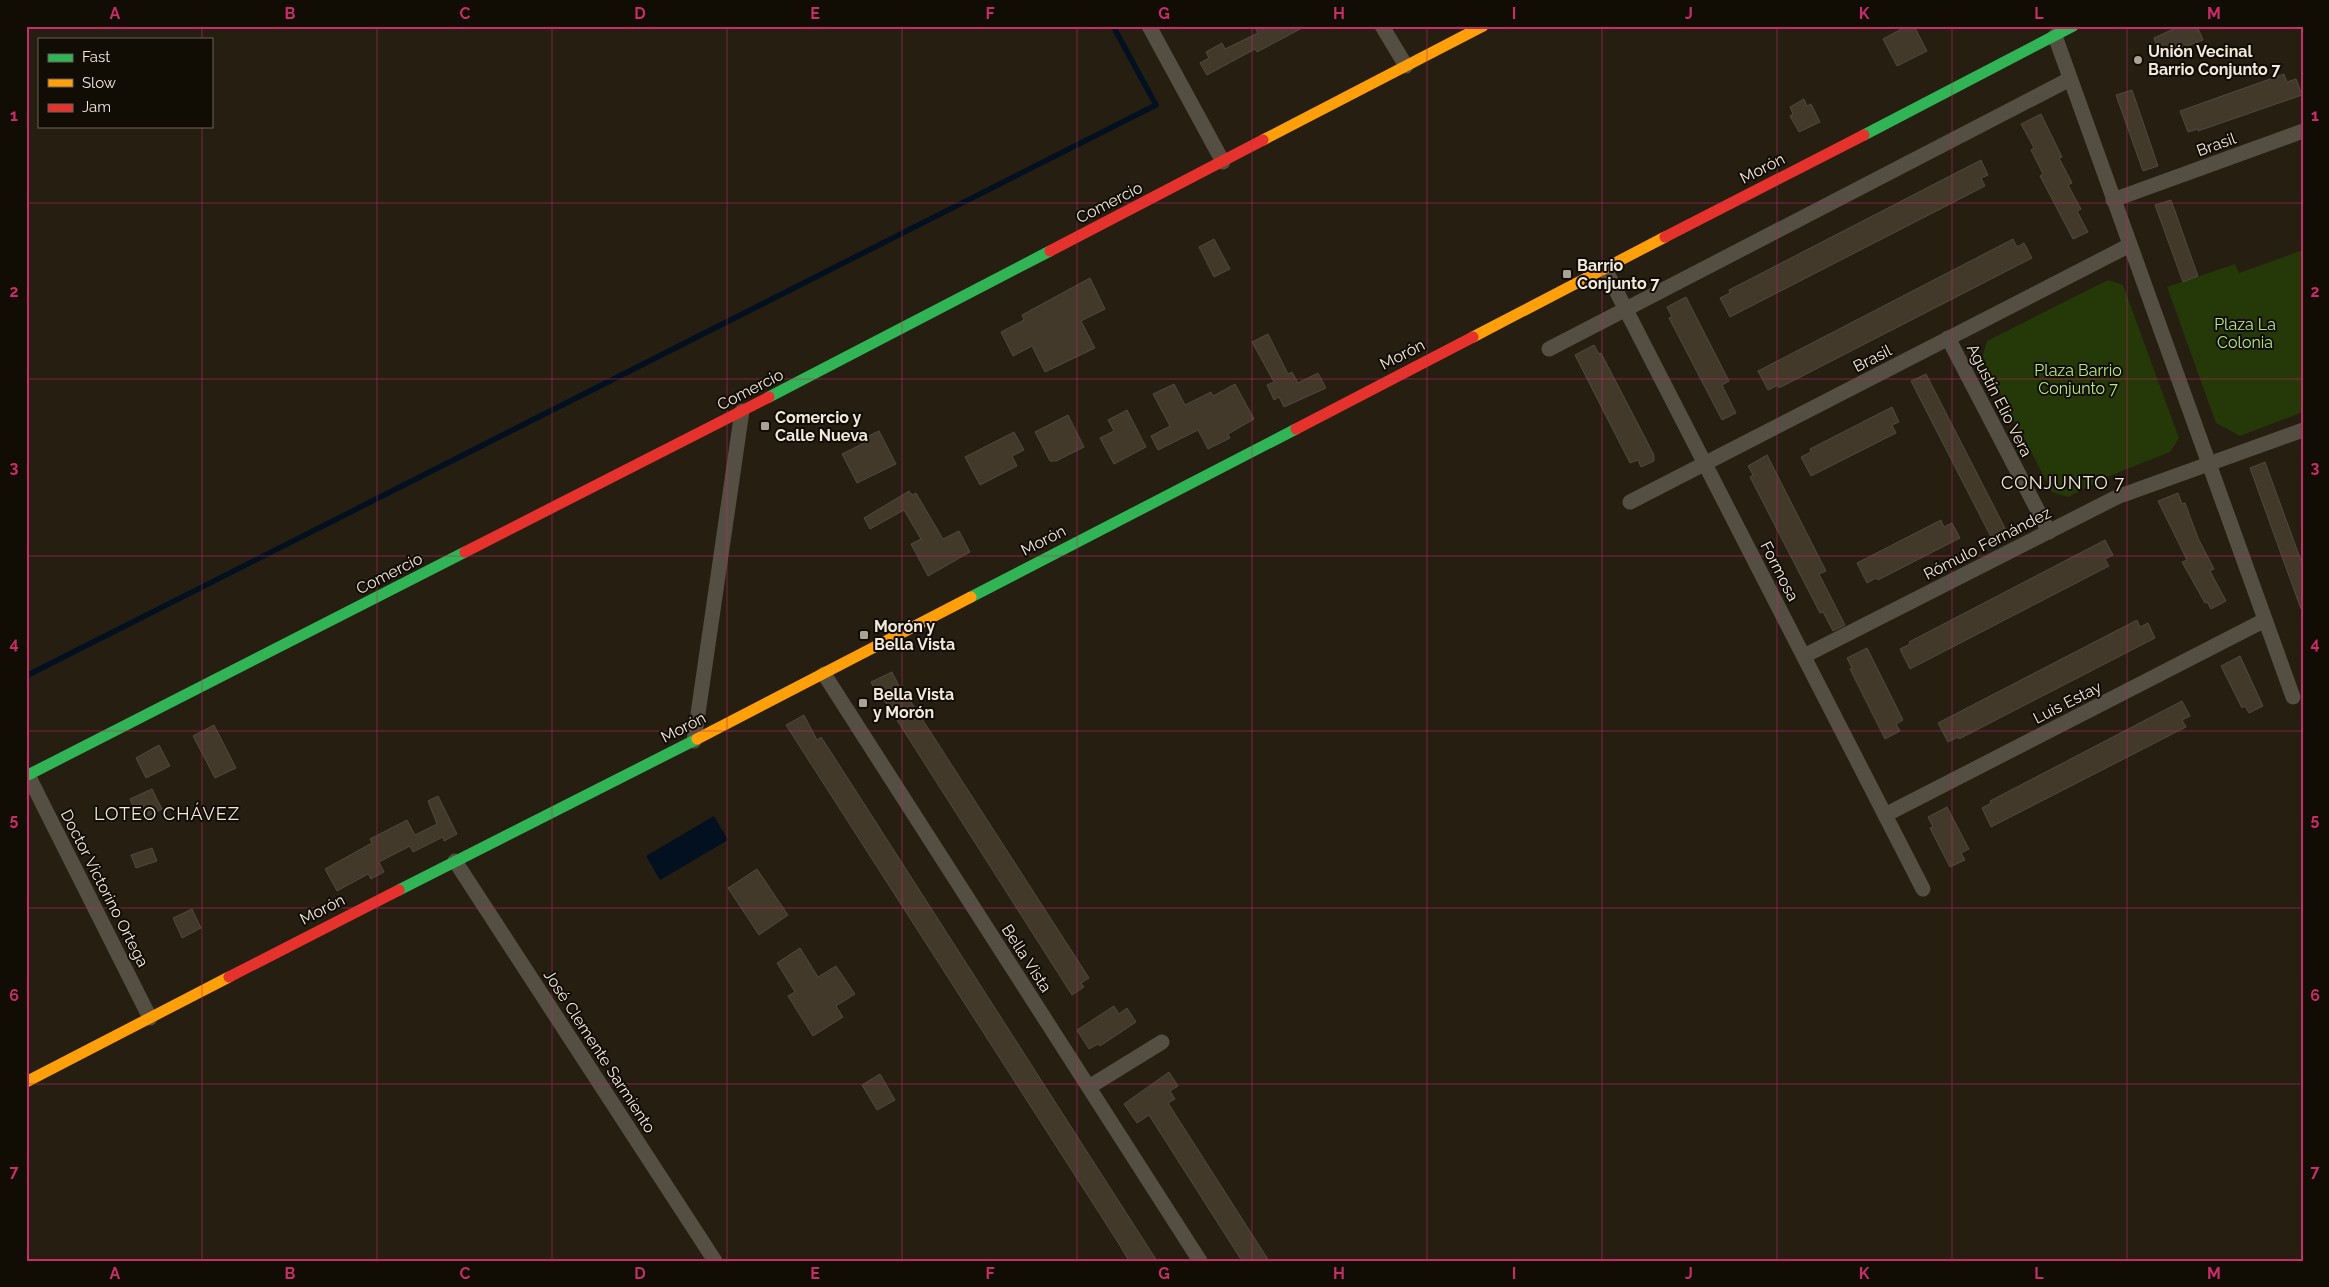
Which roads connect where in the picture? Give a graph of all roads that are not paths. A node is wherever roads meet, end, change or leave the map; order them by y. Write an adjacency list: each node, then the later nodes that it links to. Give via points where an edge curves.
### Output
1 (1149, 26): 9 (street)
2 (1382, 26): 6 (street)
3 (1484, 26): 6 (street, Comercio)
4 (2073, 26): 5 (street, Morón)
5 (2055, 36): 7 (street); 12 (street, Morón)
6 (1406, 66): 9 (street, Comercio)
7 (2070, 79): 10 (street); 13 (street)
8 (2303, 131): 10 (street, Brasil)
9 (1222, 162): 16 (street, Comercio)
10 (2113, 200): 11 (street)
11 (2130, 245): 14 (street, Brasil); 18 (street)
12 (1605, 269): 13 (street, Formosa); 24 (street, Morón)
13 (1626, 310): 15 (street); 19 (street, Formosa)
14 (1948, 338): 19 (street, Brasil); 21 (street, Agustín Elio Vera)
15 (1549, 349)
16 (742, 411): 26 (street); 27 (street, Comercio)
17 (2303, 430): 18 (street, Rómulo Fernández)
18 (2208, 463): 21 (street, Rómulo Fernández, via 2117,497); 22 (street)
19 (1705, 464): 20 (street, Brasil); 23 (street, Formosa)
20 (1630, 502)
21 (2049, 532): 23 (street, Rómulo Fernández)
22 (2265, 620): 25 (street); 28 (street, Luis Estay)
23 (1804, 656): 28 (street, Formosa)
24 (824, 674): 26 (street, Morón); 34 (street, Bella Vista)
25 (2293, 697)
26 (694, 741): 29 (street, Morón)
27 (27, 776): 31 (street, Doctor Victorino Ortega)
28 (1885, 816): 30 (street, Formosa)
29 (455, 861): 31 (street, Morón); 35 (street, José Clemente Sarmiento)
30 (1923, 889)
31 (150, 1018): 33 (street, Morón)
32 (1162, 1042): 34 (street)
33 (26, 1082)
34 (1089, 1087): 36 (street, Bella Vista)
35 (715, 1261)
36 (1200, 1261)

